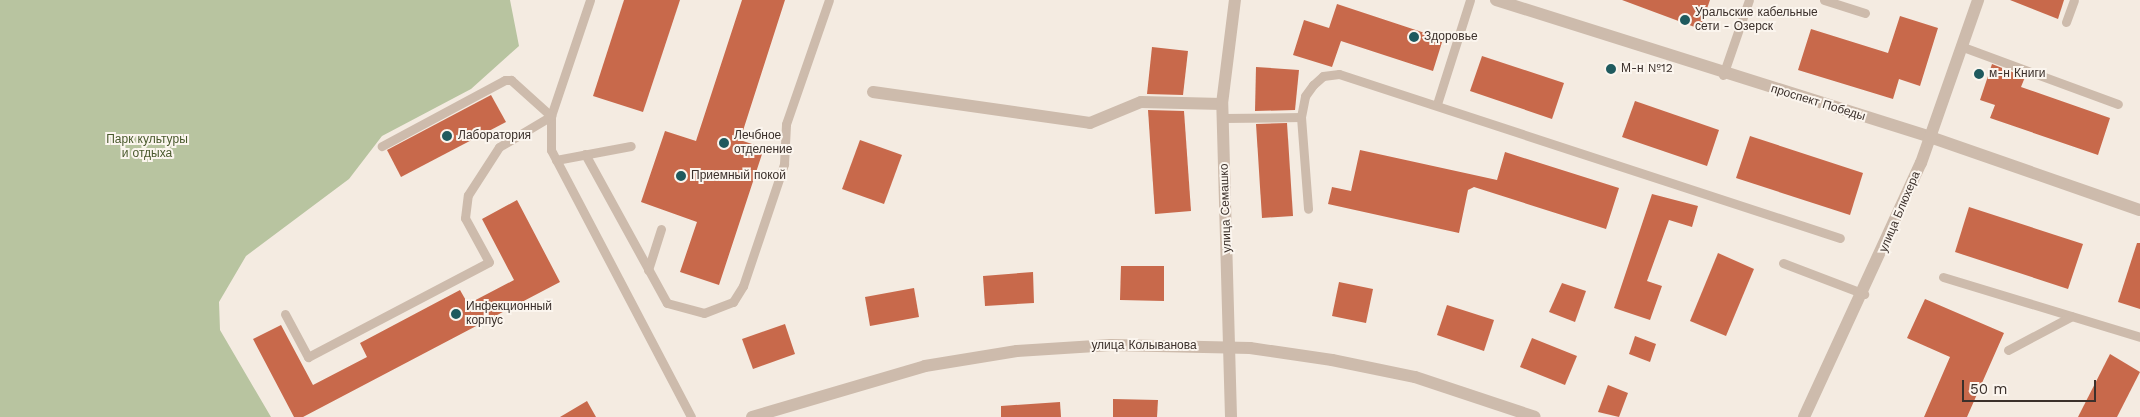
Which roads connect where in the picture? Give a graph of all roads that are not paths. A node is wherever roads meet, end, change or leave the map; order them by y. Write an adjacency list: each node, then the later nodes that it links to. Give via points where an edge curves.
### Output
1 (590, 0): 18 (lane)
2 (829, 0): 31 (lane, via 786,124 784,164 743,286 733,302 704,313 680,310 662,297)
3 (1235, 0): 15 (street, улица Семашко)
4 (1470, 0): 16 (lane)
5 (1496, 0): 13 (street, проспект Победы)
6 (1749, 0): 13 (lane)
7 (1824, 0): 10 (lane)
8 (1978, 0): 12 (street, улица Блюхера)
9 (2074, 0): 11 (lane)
10 (1865, 13)
11 (2066, 22)
12 (1963, 47): 17 (lane); 21 (street, улица Блюхера)
13 (1723, 75): 21 (street, проспект Победы)
14 (873, 92): 15 (street, via 1090,123 1141,102)
15 (1222, 104): 20 (street, улица Семашко)
16 (1437, 104): 19 (lane, via 1339,74 1322,76 1312,85 1305,96); 29 (lane)
17 (2118, 104)
18 (551, 116): 22 (lane, via 512,80 505,80); 25 (lane, via 549,138); 34 (lane, via 499,147 468,195 465,218 489,262 308,357)
19 (1302, 117): 20 (lane); 26 (lane)
20 (1223, 118): 37 (street, улица Семашко)
21 (1930, 137): 27 (street, проспект Победы); 33 (street, улица Блюхера)
22 (382, 146)
23 (631, 146): 24 (lane)
24 (585, 154): 25 (lane); 31 (lane)
25 (556, 160): 39 (lane)
26 (1308, 209)
27 (2140, 210)
28 (661, 229): 31 (lane)
29 (1840, 238)
30 (1783, 263): 33 (lane)
31 (648, 270)
32 (1943, 277): 35 (lane)
33 (1864, 294): 43 (street, улица Блюхера)
34 (285, 314)
35 (2072, 316): 36 (lane); 38 (lane)
36 (2140, 337)
37 (1231, 347): 40 (street, улица Колыванова, via 1111,345 1018,351 896,374); 41 (street, улица Семашко); 42 (street, улица Колыванова, via 1415,376)
38 (2008, 350)
39 (691, 417)
40 (752, 417)
41 (1231, 417)
42 (1535, 417)
43 (1804, 417)

